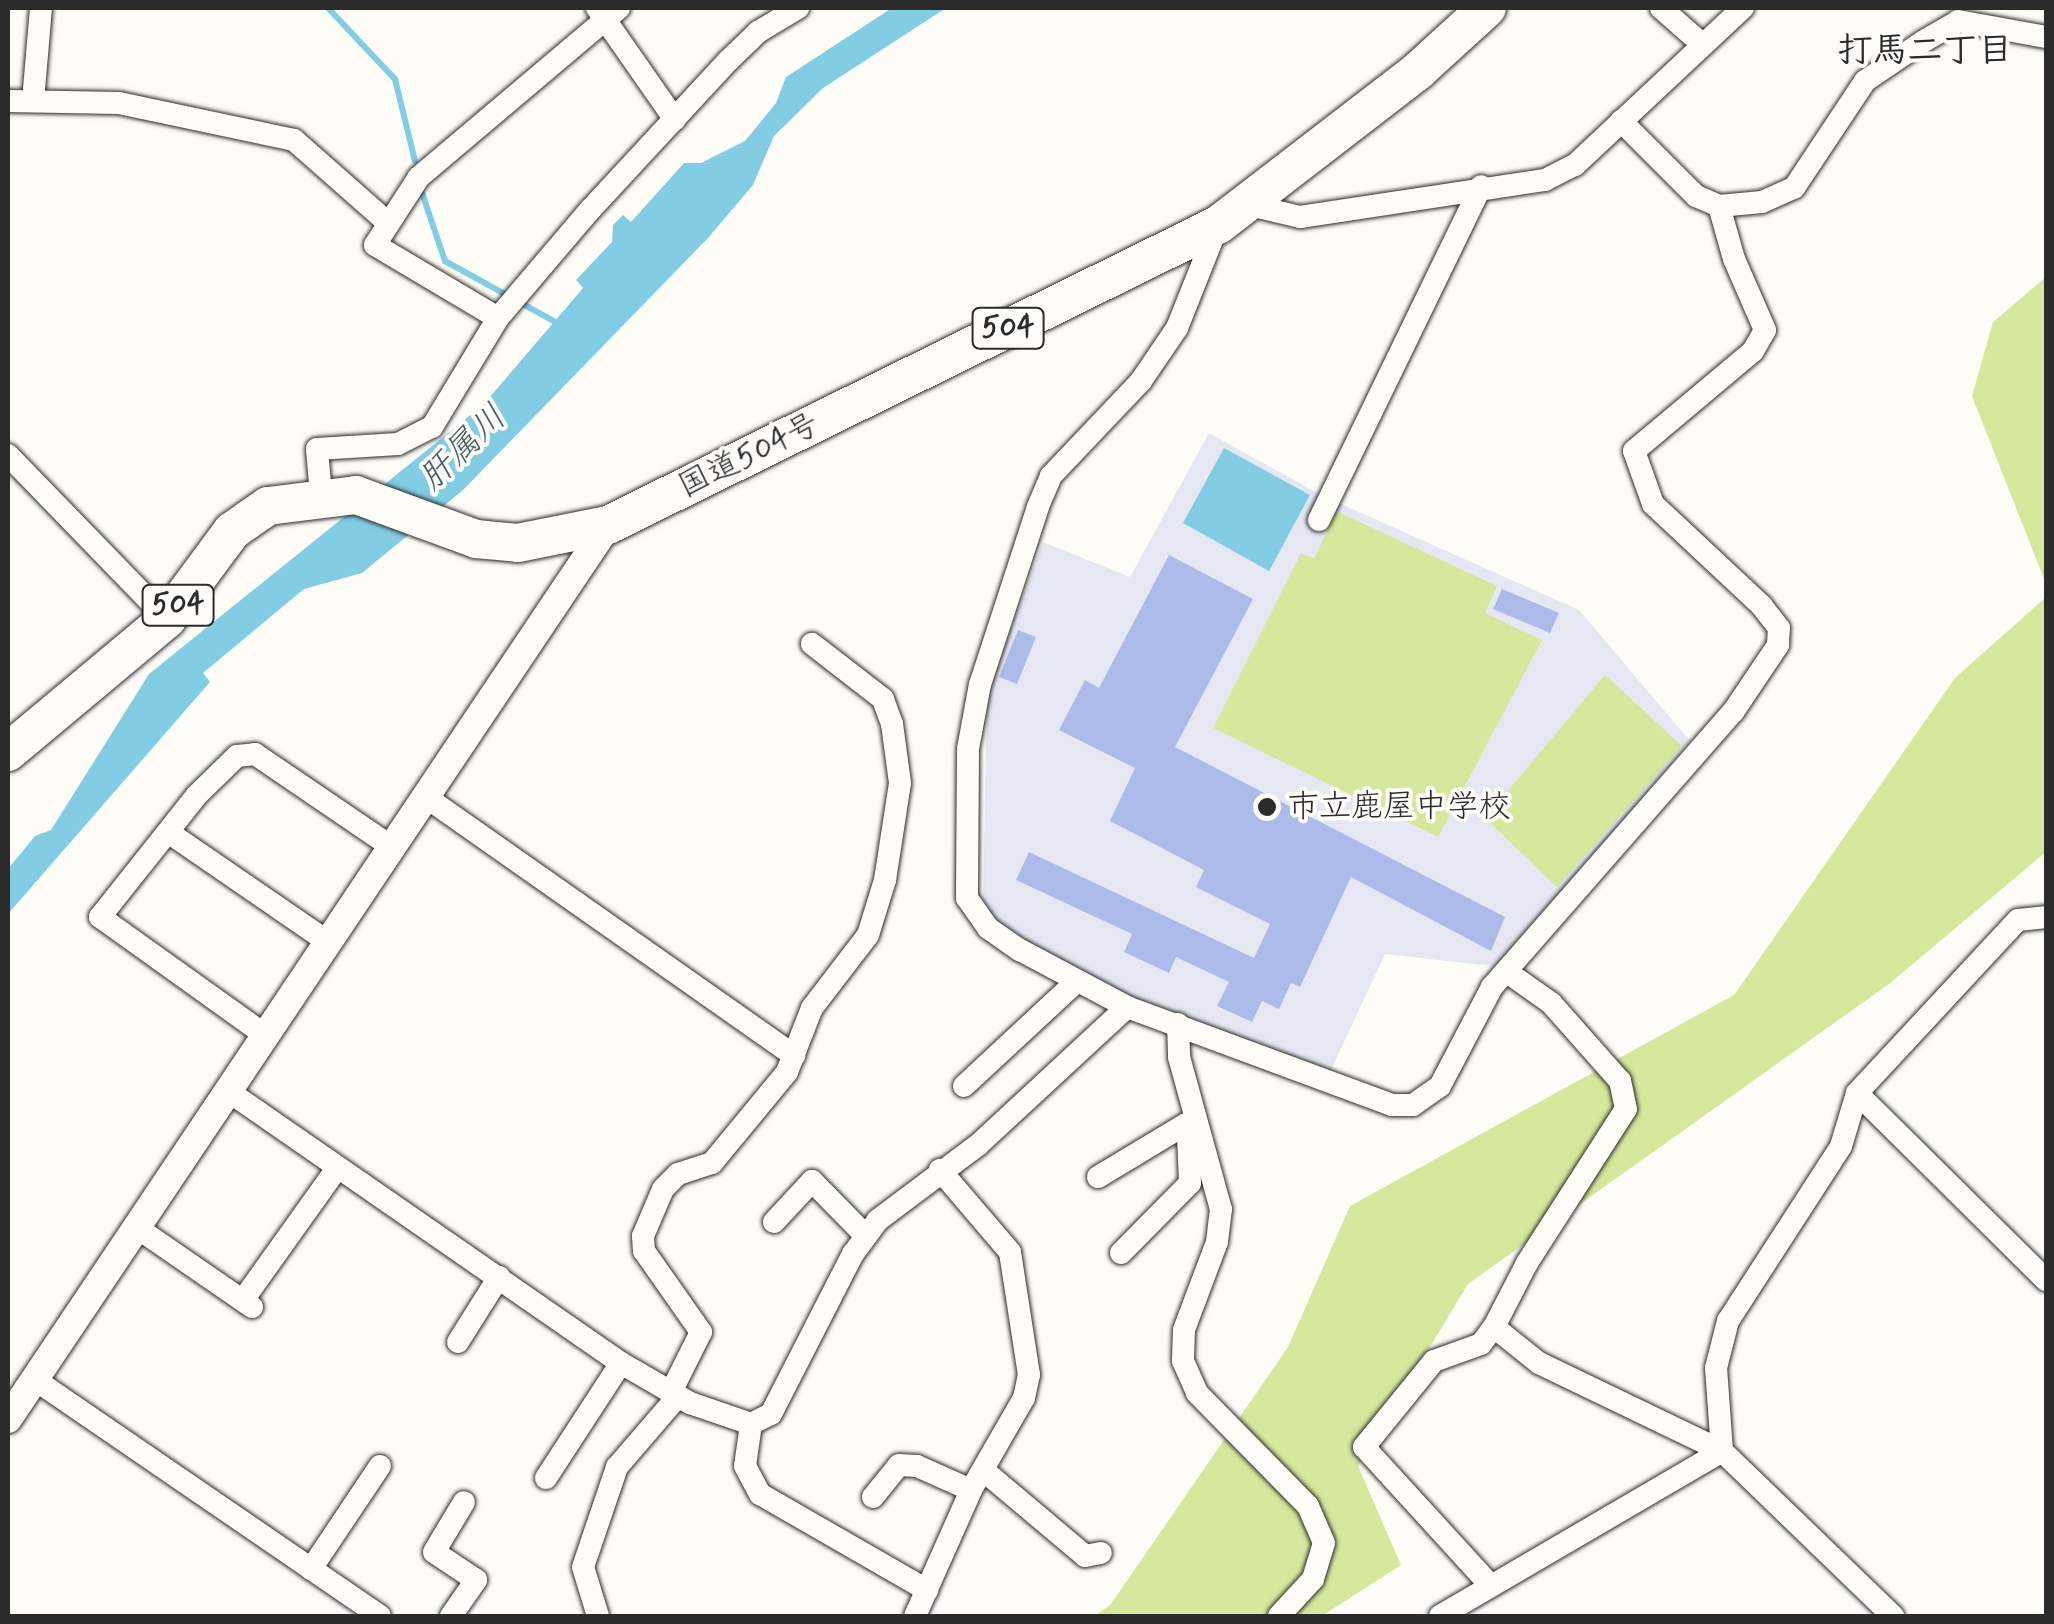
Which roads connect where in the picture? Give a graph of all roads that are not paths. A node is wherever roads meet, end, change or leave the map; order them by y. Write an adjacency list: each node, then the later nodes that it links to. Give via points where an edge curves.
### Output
1 (41, 8): 10 (street)
2 (798, 8): 11 (street, via 758,32)
3 (1487, 8): 15 (highway, 国道504号 / 504, via 1419,70)
4 (1661, 8): 8 (street)
5 (1742, 8): 8 (street)
6 (607, 12): 11 (street); 16 (street, via 419,177)
7 (2046, 37): 14 (street, via 1958,21 1866,81 1794,188 1762,202)
8 (1703, 45): 12 (street)
9 (8, 101): 10 (street)
10 (33, 101): 16 (street, via 119,103 294,140)
11 (674, 120): 17 (street)
12 (1621, 121): 13 (street, via 1575,165 1545,180); 14 (street, via 1673,178)
13 (1481, 186): 15 (street, via 1300,217); 20 (street)
14 (1719, 206): 30 (street, via 1765,330 1753,351 1634,451 1652,504 1762,606 1779,628 1778,645 1733,712)
15 (1232, 214): 21 (highway, 国道504号 / 504); 31 (street, via 1177,328 1140,381 1051,476 992,644 970,732 968,898 988,928)
16 (386, 222): 17 (street, via 375,245)
17 (498, 318): 19 (street, via 432,427 398,444 317,449)
18 (8, 455): 22 (street)
19 (339, 495): 21 (highway, 国道504号 / 504, via 476,539 547,541); 22 (highway, 504, via 268,506 232,531)
20 (1319, 520)
21 (608, 525): 25 (street)
22 (167, 619): 24 (highway, 504)
23 (812, 644): 35 (street, via 883,698 900,783 885,880 868,935 812,1008)
24 (8, 752)
25 (426, 797): 27 (street); 35 (street)
26 (168, 832): 27 (street, via 237,756 255,754); 29 (street); 34 (street, via 100,918)
27 (392, 847): 29 (street)
28 (2046, 916): 38 (street, via 2018,920)
29 (328, 942): 34 (street)
30 (1507, 972): 33 (street, via 1492,987 1440,1086 1413,1104 1392,1105); 49 (street, via 1551,1004 1620,1081 1626,1108)
31 (1076, 982): 32 (street); 36 (street)
32 (1128, 1007): 33 (street); 41 (street, via 978,1144)
33 (1178, 1024): 39 (street)
34 (265, 1035): 37 (street)
35 (794, 1056): 53 (street, via 712,1163 678,1174 663,1190 644,1236 644,1251 700,1332)
36 (964, 1086)
37 (228, 1090): 40 (street); 44 (street)
38 (1857, 1093): 48 (street); 56 (street, via 1841,1146 1728,1321 1716,1368)
39 (1190, 1119): 42 (street); 46 (street, via 1190,1183); 70 (street, via 1221,1209 1184,1330 1183,1361 1197,1392 1308,1506 1324,1542 1313,1579)
40 (338, 1167): 44 (street, via 248,1304); 47 (street)
41 (940, 1170): 45 (street, via 905,1194); 59 (street, via 1018,1270 1029,1375 1024,1398)
42 (1098, 1177)
43 (774, 1222): 45 (street, via 812,1181)
44 (136, 1227): 52 (street)
45 (866, 1236): 55 (street, via 771,1414)
46 (1121, 1253)
47 (499, 1277): 50 (street); 51 (street)
48 (2046, 1280)
49 (1494, 1328): 56 (street, via 1539,1363); 64 (street, via 1481,1344 1434,1360 1364,1447)
50 (458, 1342)
51 (620, 1363): 53 (street); 58 (street)
52 (34, 1379): 54 (street); 63 (street)
53 (674, 1394): 55 (street); 68 (street, via 618,1467 583,1567)
54 (8, 1419)
55 (751, 1424): 65 (street, via 746,1466 760,1494)
56 (1722, 1451): 64 (street); 72 (street)
57 (380, 1466): 63 (street)
58 (546, 1478)
59 (977, 1480): 60 (street, via 899,1466); 62 (street, via 1085,1556); 65 (street)
60 (872, 1497)
61 (464, 1502): 67 (street, via 434,1552 476,1580)
62 (1100, 1553)
63 (311, 1569): 66 (street)
64 (1491, 1586): 71 (street)
65 (926, 1590): 69 (street)
66 (380, 1616)
67 (451, 1616)
68 (598, 1616)
69 (914, 1616)
70 (1279, 1616)
71 (1440, 1616)
72 (1892, 1616)

